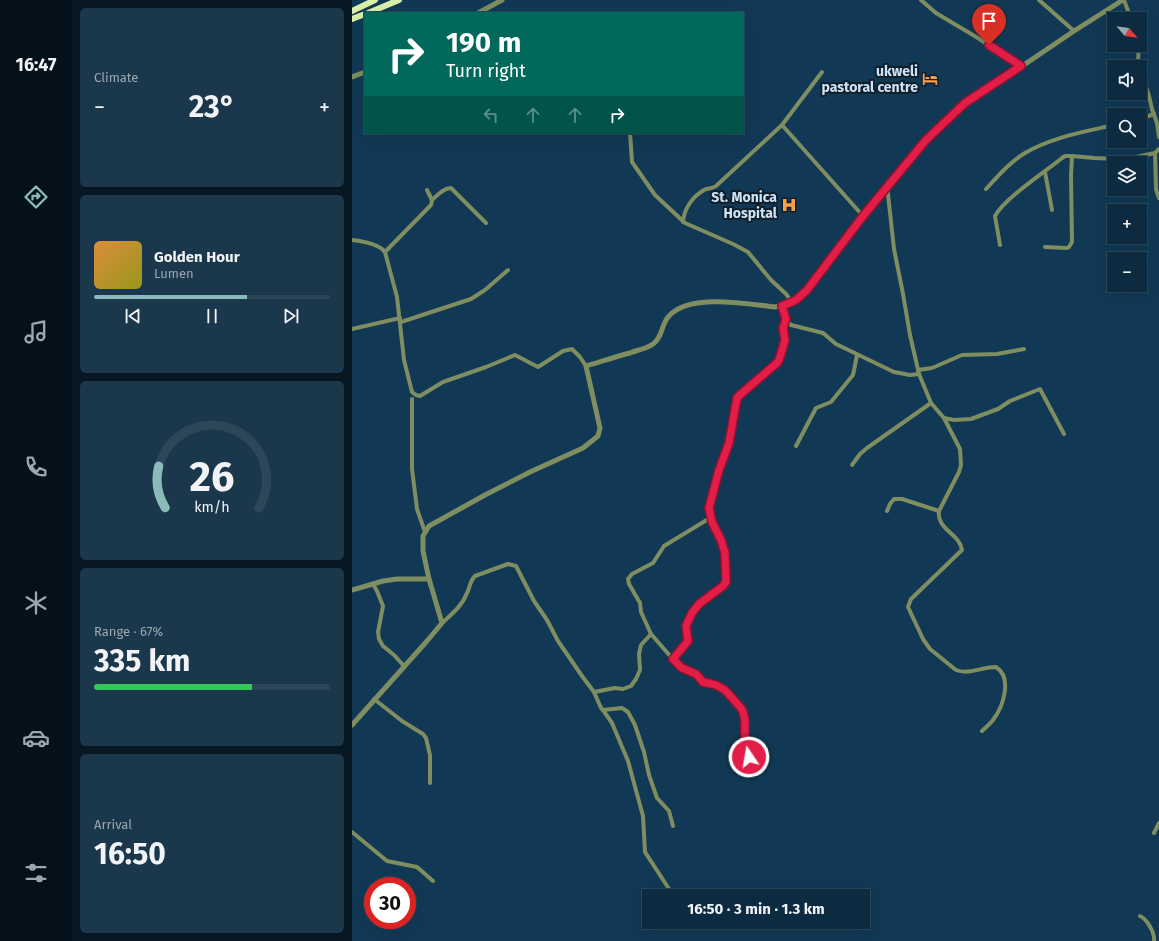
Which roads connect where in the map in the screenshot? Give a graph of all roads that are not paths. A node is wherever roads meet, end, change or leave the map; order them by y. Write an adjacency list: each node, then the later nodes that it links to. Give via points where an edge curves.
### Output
1 (375, 0): 7 (highway)
2 (399, 0): 8 (highway)
3 (502, 0): 9 (street)
4 (921, 0): 14 (street, via 936,13)
5 (1039, 0): 13 (street)
6 (1120, 1): 10 (street); 13 (street)
7 (352, 10)
8 (370, 12)
9 (480, 12)
10 (1127, 12)
11 (364, 14): 12 (highway)
12 (352, 19)
13 (1074, 31): 14 (street)
14 (1021, 66): 30 (street, via 976,95 954,113 926,140)
15 (364, 72): 17 (street)
16 (822, 72): 21 (street)
17 (352, 77)
18 (1147, 91): 19 (street)
19 (1154, 114): 20 (street); 23 (street)
20 (1147, 116)
21 (782, 125): 36 (street); 37 (street, via 716,186 703,191 690,203 685,209)
22 (1107, 127): 31 (street, via 1070,135 1027,152 998,175)
23 (1159, 131): 25 (street)
24 (630, 134): 37 (street, via 632,162 655,195)
25 (1159, 137)
26 (1159, 149): 27 (street)
27 (1155, 153): 28 (street, via 1117,159); 33 (street, via 1156,188)
28 (1072, 156): 29 (street, via 1065,156); 41 (street, via 1072,242 1067,248)
29 (1045, 172): 35 (street); 40 (street, via 1018,192 996,214)
30 (888, 185): 36 (street); 52 (street, via 894,249)
31 (986, 189)
32 (427, 190): 34 (street)
33 (1159, 198)
34 (432, 200): 38 (street, via 447,188 451,188); 42 (street, via 430,207)
35 (1052, 210)
36 (863, 216): 44 (street, via 807,290)
37 (683, 222): 44 (street, via 748,252)
38 (486, 223)
39 (352, 240): 42 (street, via 364,241 380,247)
40 (1000, 246)
41 (1045, 247)
42 (385, 252): 47 (street)
43 (508, 270): 47 (street, via 471,299)
44 (792, 302): 45 (street)
45 (782, 306): 46 (street); 51 (street, via 724,301 691,304 668,316 660,335 652,345)
46 (786, 319): 50 (street, via 796,327 823,333 836,344); 61 (street, via 783,328 785,343 778,362 737,398 729,443 709,505)
47 (400, 320): 48 (street); 51 (street, via 412,392 417,396 443,382 486,368 512,355 538,367 563,351 572,349)
48 (352, 329)
49 (1024, 349): 52 (street, via 997,354 962,355)
50 (857, 355): 52 (street, via 894,372 910,375); 57 (street, via 853,375 831,402 816,408)
51 (586, 366): 62 (street, via 600,428 596,439 583,448 484,495 429,526)
52 (919, 372): 54 (street)
53 (412, 400): 62 (street, via 412,470 417,509)
54 (931, 403): 55 (street); 58 (street, via 864,451)
55 (944, 418): 56 (street, via 971,419 1040,389); 60 (street, via 960,448 961,465)
56 (1064, 434)
57 (796, 446)
58 (852, 465)
59 (887, 511): 60 (street, via 894,498)
60 (939, 511): 74 (street, via 941,523 960,544 962,550 911,599 908,607 930,649 956,670 970,672 996,667 1003,675 1005,690 1000,705 994,719)
61 (710, 518): 67 (street, via 664,546 653,563 629,578 629,584 637,597); 68 (street, via 725,553 726,582 692,613 686,626 688,641)
62 (425, 532): 63 (street, via 422,551)
63 (429, 579): 64 (street); 66 (street)
64 (373, 584): 65 (street); 69 (street, via 383,606 379,639)
65 (352, 590)
66 (442, 623): 69 (street); 70 (street, via 463,601 475,576 508,564 513,565 518,569 558,641)
67 (651, 634): 68 (street); 70 (street, via 641,645 640,670 631,686)
68 (673, 659): 75 (street, via 682,668 696,674 703,682 725,690 743,712)
69 (404, 666): 71 (street)
70 (594, 692): 72 (street)
71 (374, 699): 73 (street); 76 (street, via 426,738 430,755)
72 (603, 710): 78 (street, via 622,708 628,712 638,733 657,798 669,811); 82 (street, via 612,723 628,761 644,821 645,852)
73 (352, 725)
74 (982, 731)
75 (750, 775)
76 (430, 783)
77 (1159, 823): 80 (street)
78 (673, 826)
79 (352, 832): 81 (street, via 387,860 417,866)
80 (1154, 833)
81 (433, 881)
82 (669, 889)
83 (1140, 916): 84 (street, via 1153,933)
84 (1154, 941)

